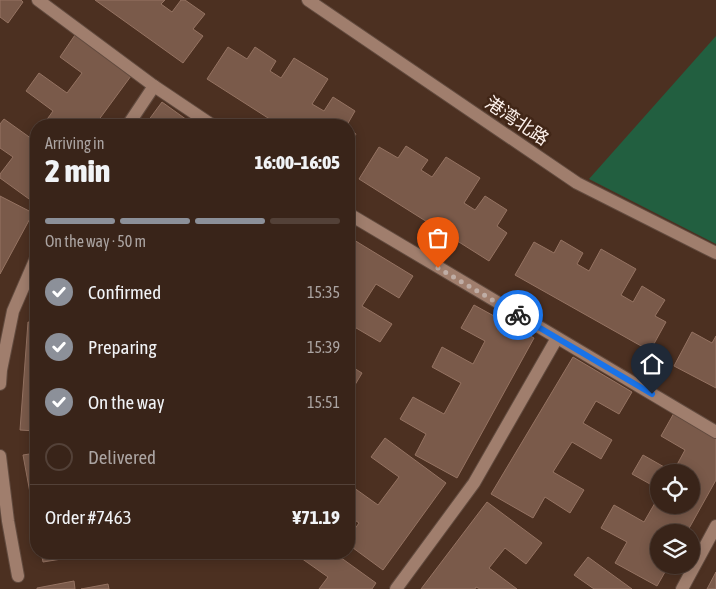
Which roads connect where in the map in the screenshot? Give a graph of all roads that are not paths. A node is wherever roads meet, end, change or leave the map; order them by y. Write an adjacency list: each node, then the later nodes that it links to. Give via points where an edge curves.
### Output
1 (38, 0): 3 (street)
2 (308, 0): 7 (street, 港湾北路, via 577,182)
3 (154, 86): 4 (street); 5 (street)
4 (132, 119)
5 (203, 119)
6 (355, 222): 9 (street)
7 (716, 253)
8 (30, 272): 10 (street, via 13,311)
9 (557, 338): 11 (street); 15 (street, via 474,483)
10 (0, 384)
11 (716, 432)
12 (0, 456): 14 (street)
13 (716, 526): 16 (street)
14 (18, 576)
15 (396, 589)
16 (682, 589)

